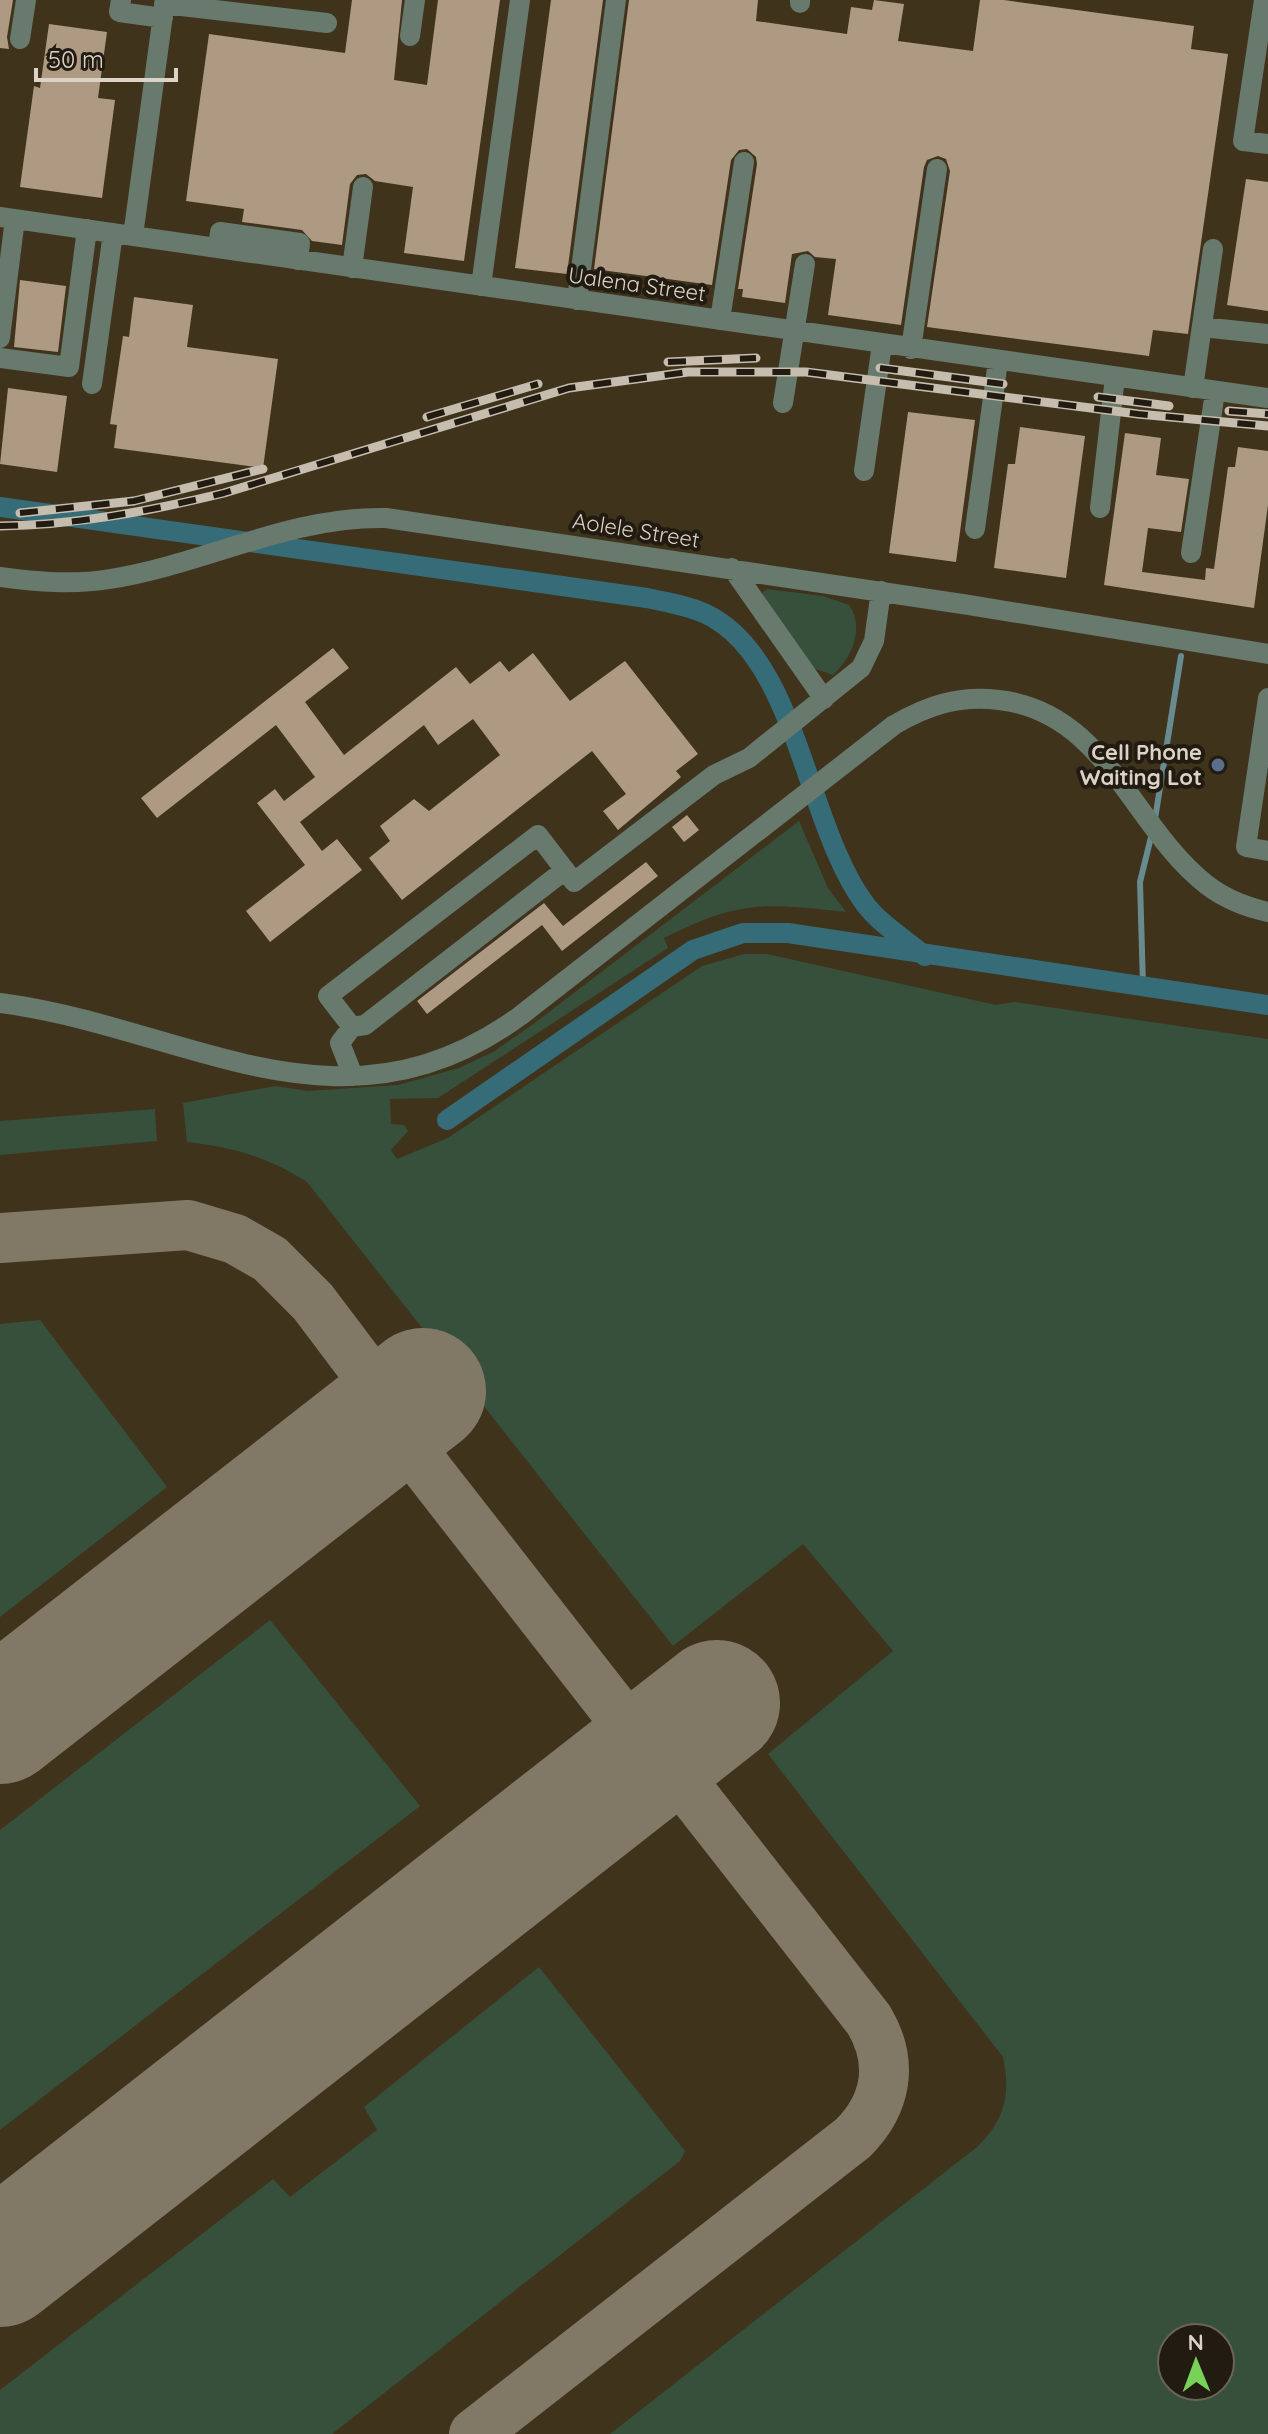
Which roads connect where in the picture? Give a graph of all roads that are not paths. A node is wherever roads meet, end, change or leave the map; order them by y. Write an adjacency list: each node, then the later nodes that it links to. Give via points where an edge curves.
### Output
1 (26, 0): 10 (street)
2 (121, 0): 7 (street, via 119,12)
3 (415, 0): 9 (street)
4 (520, 0): 22 (street)
5 (616, 0): 23 (street)
6 (1264, 0): 11 (street)
7 (164, 7): 8 (street); 18 (street)
8 (327, 23)
9 (410, 36)
10 (20, 39)
11 (1259, 102): 12 (street, via 1243,141)
12 (1268, 144)
13 (744, 162): 24 (street)
14 (937, 169): 30 (street)
15 (363, 187): 21 (street)
16 (8, 218): 17 (street, Ualena Street); 28 (street)
17 (87, 229): 18 (street, Ualena Street); 31 (street, via 69,367)
18 (123, 235): 21 (street, Ualena Street); 34 (street)
19 (1213, 249): 25 (street)
20 (805, 264): 26 (street)
21 (352, 268): 22 (street, Ualena Street)
22 (481, 286): 23 (street, Ualena Street)
23 (577, 300): 24 (street, Ualena Street)
24 (720, 320): 26 (street, Ualena Street)
25 (1202, 327): 27 (street); 35 (street)
26 (795, 331): 29 (street, Ualena Street); 38 (street)
27 (1268, 334)
28 (0, 338)
29 (882, 344): 30 (street, Ualena Street); 39 (street)
30 (911, 349): 32 (street, Ualena Street)
31 (0, 358)
32 (998, 361): 33 (street, Ualena Street); 41 (street)
33 (1115, 377): 35 (street, Ualena Street); 40 (street)
34 (92, 384)
35 (1193, 388): 36 (street, Ualena Street)
36 (1215, 392): 37 (street, Ualena Street); 42 (street)
37 (1268, 398)
38 (783, 403)
39 (864, 471)
40 (1100, 508)
41 (975, 529)
42 (1191, 553)
43 (732, 568): 44 (street, Aolele Street, via 407,520 351,518 291,527 193,558 90,581); 45 (street, Aolele Street); 48 (street)
44 (0, 577)
45 (881, 591): 46 (street, Aolele Street); 48 (street, via 869,656)
46 (1268, 654)
47 (1268, 698): 49 (street, via 1246,847)
48 (824, 699): 50 (street, via 574,882)
49 (1268, 851)
50 (565, 870): 53 (street, via 365,1025); 53 (street, via 538,835 328,996)
51 (1268, 912): 54 (street, via 1221,894 1179,856 1076,732 1045,713 1008,701 970,699 931,706 894,725 502,1029 441,1059)
52 (0, 1003): 54 (street, via 290,1074)
53 (352, 1027): 54 (street, via 340,1043)
54 (353, 1076)

